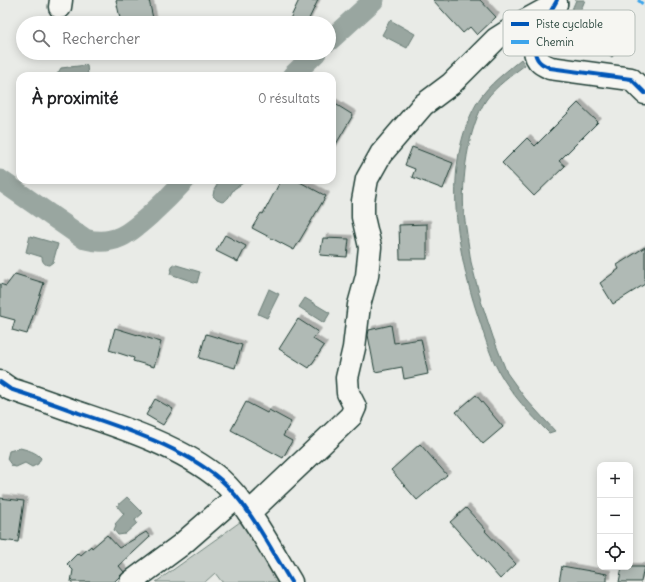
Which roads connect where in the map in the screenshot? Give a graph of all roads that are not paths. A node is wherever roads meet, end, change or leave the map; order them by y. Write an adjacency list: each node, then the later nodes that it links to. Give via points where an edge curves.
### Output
1 (556, 2): 2 (street)
2 (543, 10)
3 (503, 35): 7 (street, via 451,84 423,105 381,154 367,179 363,217 370,247 367,276 359,305 354,348 347,378 348,393 355,407 351,416)
4 (537, 56): 5 (street, via 540,62 550,68 631,79)
5 (645, 93)
6 (0, 382): 7 (street, via 10,389 121,427 191,459 221,480)
7 (242, 505): 8 (street); 9 (street)
8 (130, 582)
9 (291, 582)

